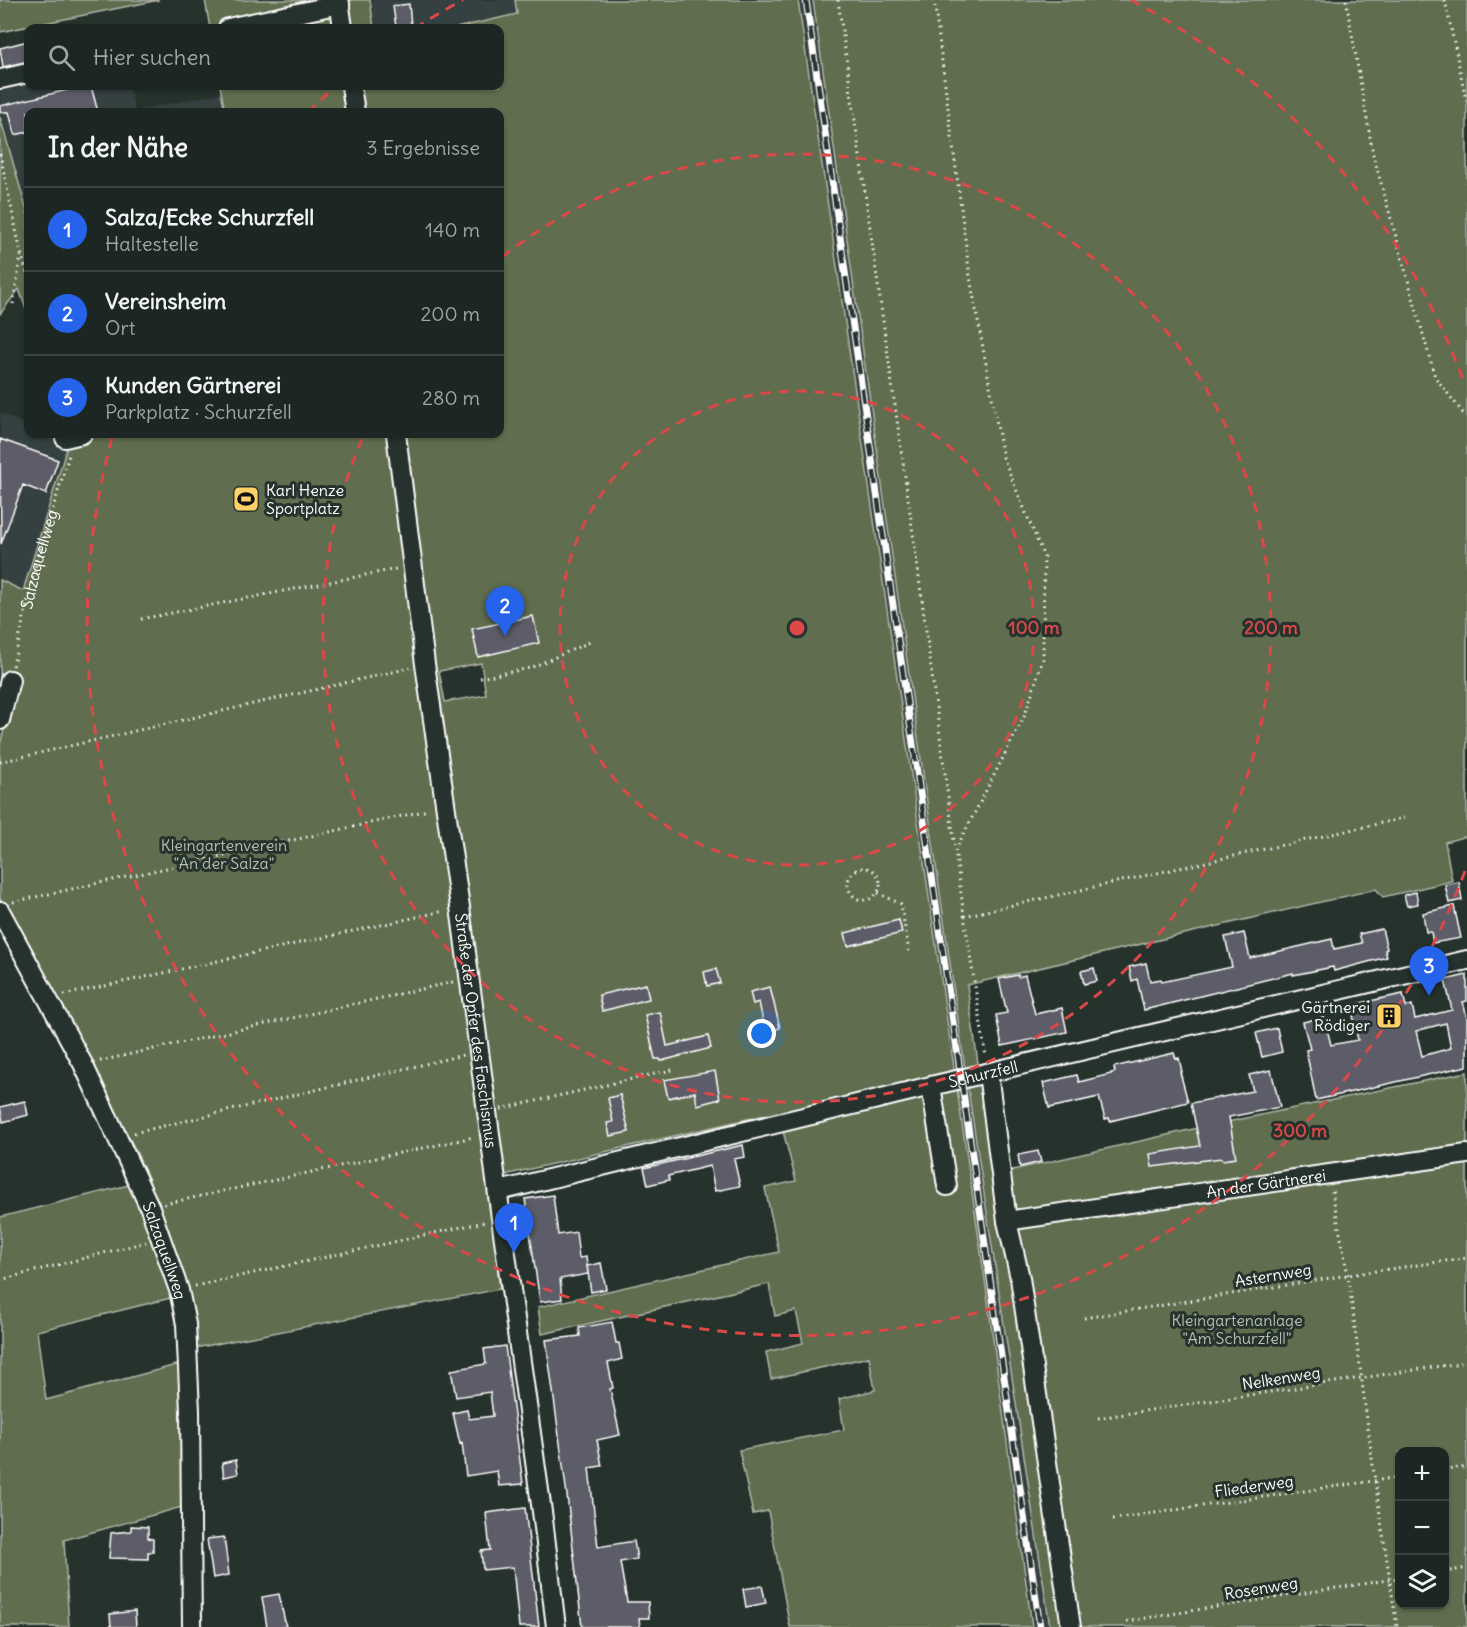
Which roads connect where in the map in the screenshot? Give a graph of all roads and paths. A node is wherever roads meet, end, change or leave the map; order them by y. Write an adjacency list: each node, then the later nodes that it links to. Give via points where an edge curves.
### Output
1 (838, 0): 30 (path)
2 (934, 0): 30 (path, via 970,277 1003,458 1044,557 1043,659 1025,715)
3 (1346, 0): 17 (path, via 1373,154 1435,377)
4 (1445, 0): 11 (path)
5 (340, 2): 6 (street); 7 (street)
6 (245, 24)
7 (343, 24)
8 (24, 74): 9 (street)
9 (1, 79)
10 (352, 90): 12 (street)
11 (1467, 104)
12 (354, 108)
13 (0, 154): 14 (path)
14 (21, 253): 15 (path); 16 (path)
15 (24, 263)
16 (13, 304)
17 (1467, 415)
18 (73, 438): 25 (path, Salzaquellweg, via 36,564)
19 (396, 438): 20 (street, Straße der Opfer des Faschismus)
20 (412, 566): 21 (path); 23 (street, Straße der Opfer des Faschismus)
21 (141, 619)
22 (590, 642): 24 (path, via 530,668)
23 (424, 664): 27 (path); 28 (street, Straße der Opfer des Faschismus)
24 (480, 678)
25 (10, 680): 26 (street)
26 (0, 720)
27 (0, 762)
28 (445, 807): 32 (path); 33 (street, Straße der Opfer des Faschismus)
29 (1404, 818): 34 (path)
30 (956, 850): 34 (path)
31 (878, 892): 31 (path, via 880,882 872,870 857,869 849,877 848,888 858,900 869,900); 35 (path, via 901,904)
32 (6, 906): 38 (street, Salzaquellweg)
33 (460, 907): 37 (street, Straße der Opfer des Faschismus); 38 (path)
34 (964, 916): 42 (path)
35 (909, 952)
36 (1467, 960): 42 (street, Schurzfell)
37 (470, 978): 39 (street, Straße der Opfer des Faschismus); 40 (path)
38 (47, 999): 40 (street, Salzaquellweg)
39 (480, 1052): 44 (street, Straße der Opfer des Faschismus); 46 (path)
40 (83, 1064): 46 (street, Salzaquellweg)
41 (676, 1069): 44 (path)
42 (988, 1073): 43 (street, Schurzfell); 53 (street)
43 (931, 1086): 49 (street); 50 (street, Schurzfell)
44 (488, 1112): 45 (street, Straße der Opfer des Faschismus)
45 (491, 1134): 50 (street, Straße der Opfer des Faschismus); 51 (path)
46 (117, 1137): 51 (street, Salzaquellweg)
47 (1467, 1154): 48 (street, An der Gärtnerei)
48 (1329, 1174): 53 (street, An der Gärtnerei); 56 (path)
49 (947, 1186)
50 (498, 1191): 52 (street, Straße der Opfer des Faschismus)
51 (150, 1208): 54 (street, Salzaquellweg)
52 (501, 1218): 58 (path); 74 (street, Straße der Opfer des Faschismus)
53 (1007, 1221): 75 (street, via 1020,1278)
54 (160, 1238): 57 (path); 58 (street, Salzaquellweg)
55 (1467, 1258): 56 (path, Asternweg)
56 (1348, 1275): 59 (path, Asternweg); 61 (path)
57 (0, 1280)
58 (179, 1290): 73 (street, Salzaquellweg, via 186,1324 190,1411)
59 (1084, 1318)
60 (1467, 1362): 61 (path, Nelkenweg)
61 (1362, 1378): 62 (path, Nelkenweg); 66 (path)
62 (1098, 1418)
63 (1467, 1467): 64 (path)
64 (1449, 1469)
65 (1395, 1478): 66 (path, Fliederweg)
66 (1375, 1481): 67 (path, Fliederweg); 71 (path)
67 (1113, 1519)
68 (1467, 1568): 69 (path)
69 (1449, 1571)
70 (1395, 1579): 71 (path, Rosenweg)
71 (1390, 1580): 72 (path, Rosenweg); 76 (path)
72 (1127, 1621)
73 (192, 1627)
74 (556, 1627)
75 (1071, 1627)
76 (1397, 1627)

